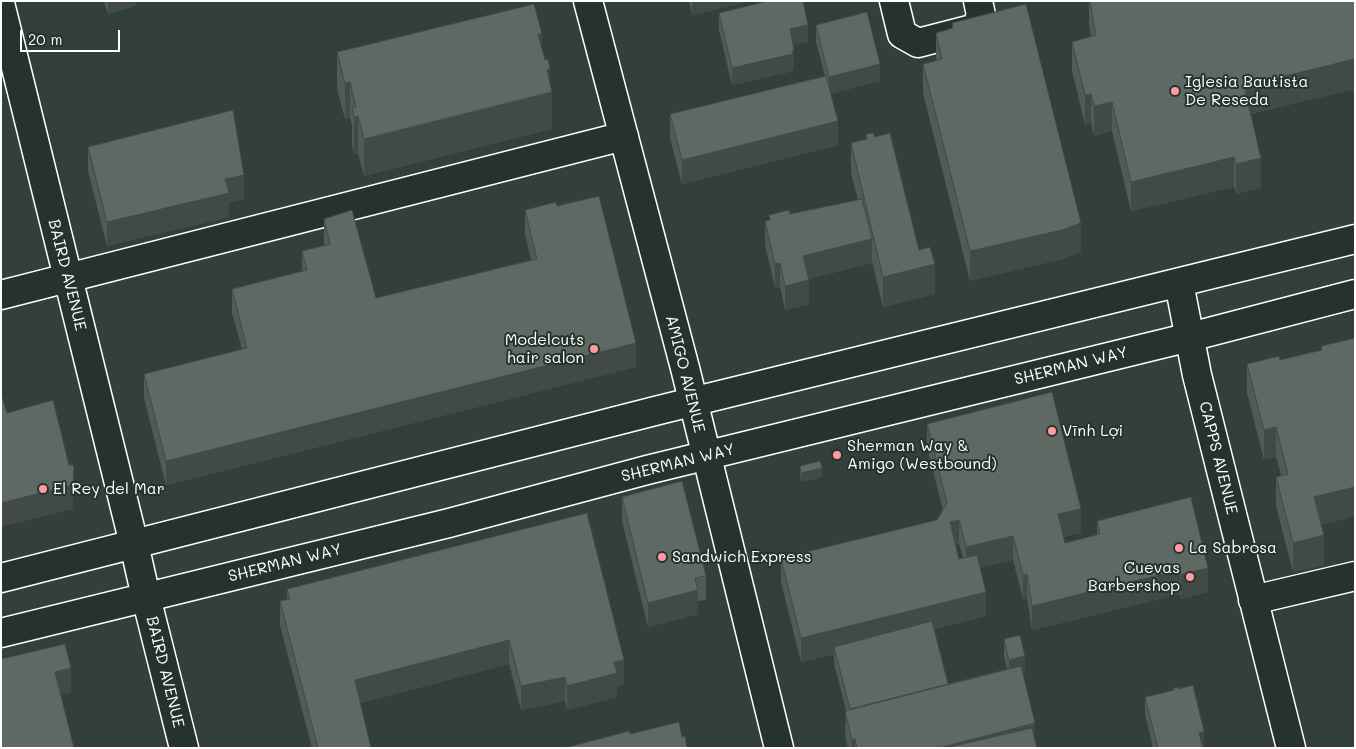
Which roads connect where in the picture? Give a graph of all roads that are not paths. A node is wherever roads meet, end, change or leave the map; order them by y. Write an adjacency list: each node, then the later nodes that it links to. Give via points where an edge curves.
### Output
1 (588, 1): 5 (main road, AMIGO AVENUE)
2 (894, 1): 3 (main road, via 902,34 918,43 976,28 981,15)
3 (978, 1)
4 (1, 7): 7 (main road, BAIRD AVENUE)
5 (624, 136): 7 (main road); 12 (main road, AMIGO AVENUE)
6 (1355, 239): 8 (main road)
7 (67, 279): 10 (main road); 14 (main road, BAIRD AVENUE)
8 (1180, 284): 11 (main road, CAPPS AVENUE); 12 (main road)
9 (1355, 294): 11 (main road, SHERMAN WAY)
10 (1, 295)
11 (1190, 337): 13 (main road, SHERMAN WAY); 18 (main road, CAPPS AVENUE)
12 (693, 402): 13 (main road, AMIGO AVENUE); 14 (main road)
13 (706, 456): 17 (main road, SHERMAN WAY); 21 (main road, AMIGO AVENUE)
14 (134, 544): 16 (main road); 17 (main road, BAIRD AVENUE)
15 (1355, 576): 18 (main road)
16 (1, 578)
17 (146, 597): 19 (main road, SHERMAN WAY); 20 (main road, BAIRD AVENUE)
18 (1253, 600): 22 (main road, CAPPS AVENUE)
19 (1, 633)
20 (184, 748)
21 (779, 748)
22 (1291, 748)

